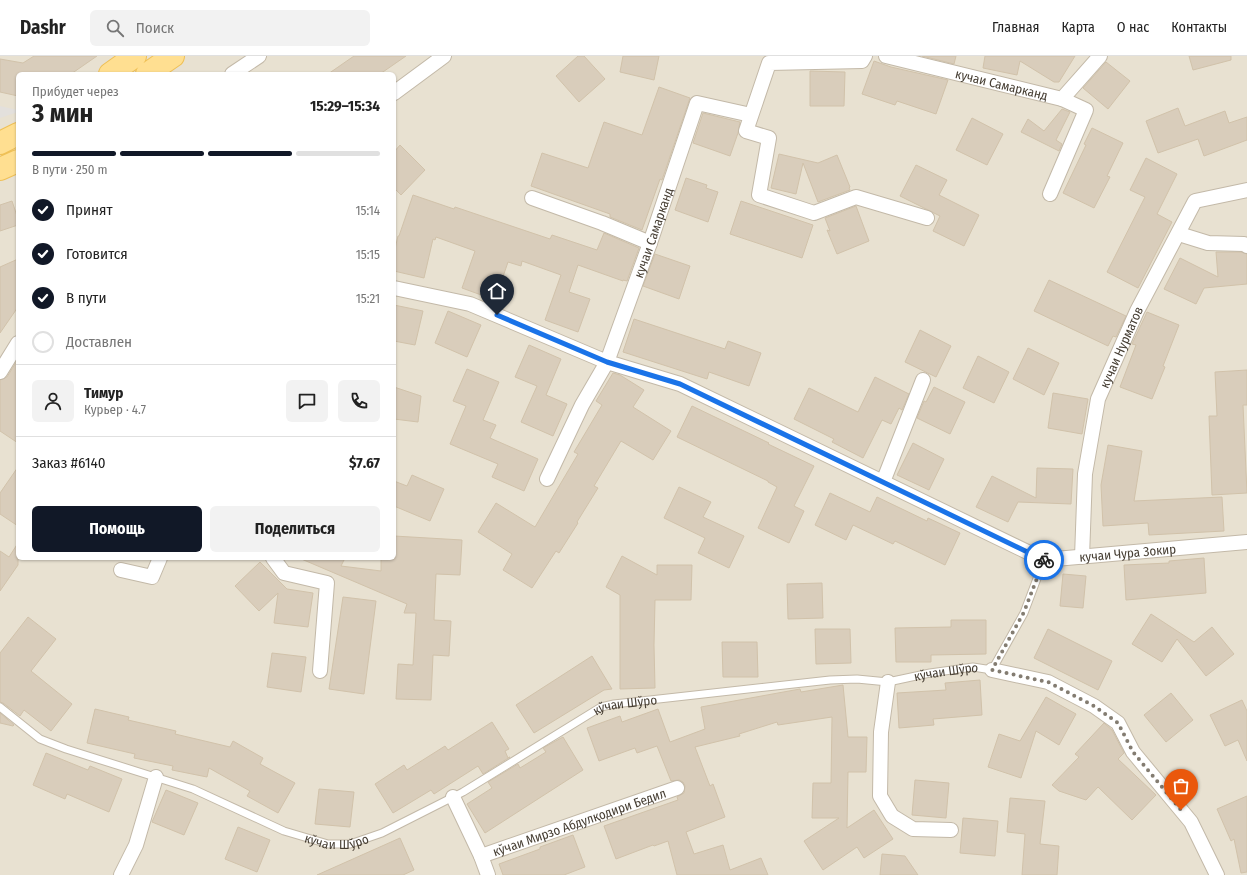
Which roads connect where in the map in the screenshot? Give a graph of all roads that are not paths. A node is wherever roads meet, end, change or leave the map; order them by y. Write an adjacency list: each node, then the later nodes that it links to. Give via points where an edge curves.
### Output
1 (135, 56): 8 (main road)
2 (172, 56): 9 (main road)
3 (259, 56): 10 (street)
4 (444, 56): 11 (street)
5 (865, 56): 13 (street, via 862,62 769,63)
6 (1100, 56): 12 (street, кучаи Самарканд)
7 (893, 57): 12 (street, кучаи Самарканд)
8 (113, 72)
9 (151, 72)
10 (235, 72)
11 (396, 92)
12 (1062, 99): 19 (street, via 1086,110)
13 (751, 115): 21 (street, via 746,131 769,138 759,195 814,213 856,196); 23 (street, кучаи Самарканд, via 697,103)
14 (16, 135): 15 (main road)
15 (0, 143)
16 (16, 162): 17 (main road)
17 (0, 169)
18 (1247, 190): 22 (street, кучаи Нурматов, via 1195,201)
19 (1050, 194)
20 (532, 198): 23 (street)
21 (927, 218)
22 (1179, 234): 24 (street, via 1208,243); 33 (street, кучаи Нурматов, via 1137,311 1098,399 1085,474)
23 (650, 243): 27 (street, кучаи Самарканд)
24 (1247, 246)
25 (396, 288): 27 (street, via 470,304)
26 (16, 346): 28 (street)
27 (607, 362): 30 (street, кучаи Самарканд, via 582,405); 31 (street, via 680,384)
28 (0, 372)
29 (923, 380): 31 (street)
30 (548, 479)
31 (883, 482): 36 (street)
32 (1247, 542): 33 (street, кучаи Чура Зокир)
33 (1082, 557): 36 (street, кучаи Чура Зокир)
34 (159, 560): 37 (street, via 152,577)
35 (275, 560): 39 (street, via 284,572 327,583)
36 (1044, 560): 38 (lane, via 1024,612)
37 (121, 570)
38 (992, 670): 40 (lane, кўчаи Шўро, via 973,668 930,673); 49 (street, кўчаи Шўро, via 1048,682 1094,706 1118,723 1133,752 1191,822)
39 (320, 671)
40 (888, 682): 44 (lane, кўчаи Шўро, via 830,680 601,707); 45 (street, via 881,732 880,796 892,816 913,829)
41 (0, 707): 42 (lane, кўчаи Шўро, via 40,739)
42 (156, 777): 44 (lane, кўчаи Шўро, via 194,789 284,832 328,844 350,844 382,833); 47 (street, via 136,846)
43 (677, 788): 46 (street, кўчаи Мирзо Абдулқодири Бедил)
44 (453, 797): 46 (street, кўчаи Мирзо Абдулқодири Бедил)
45 (951, 830)
46 (481, 856): 48 (street, кўчаи Мирзо Абдулқодири Бедил)
47 (121, 875)
48 (488, 875)
49 (1217, 875)

